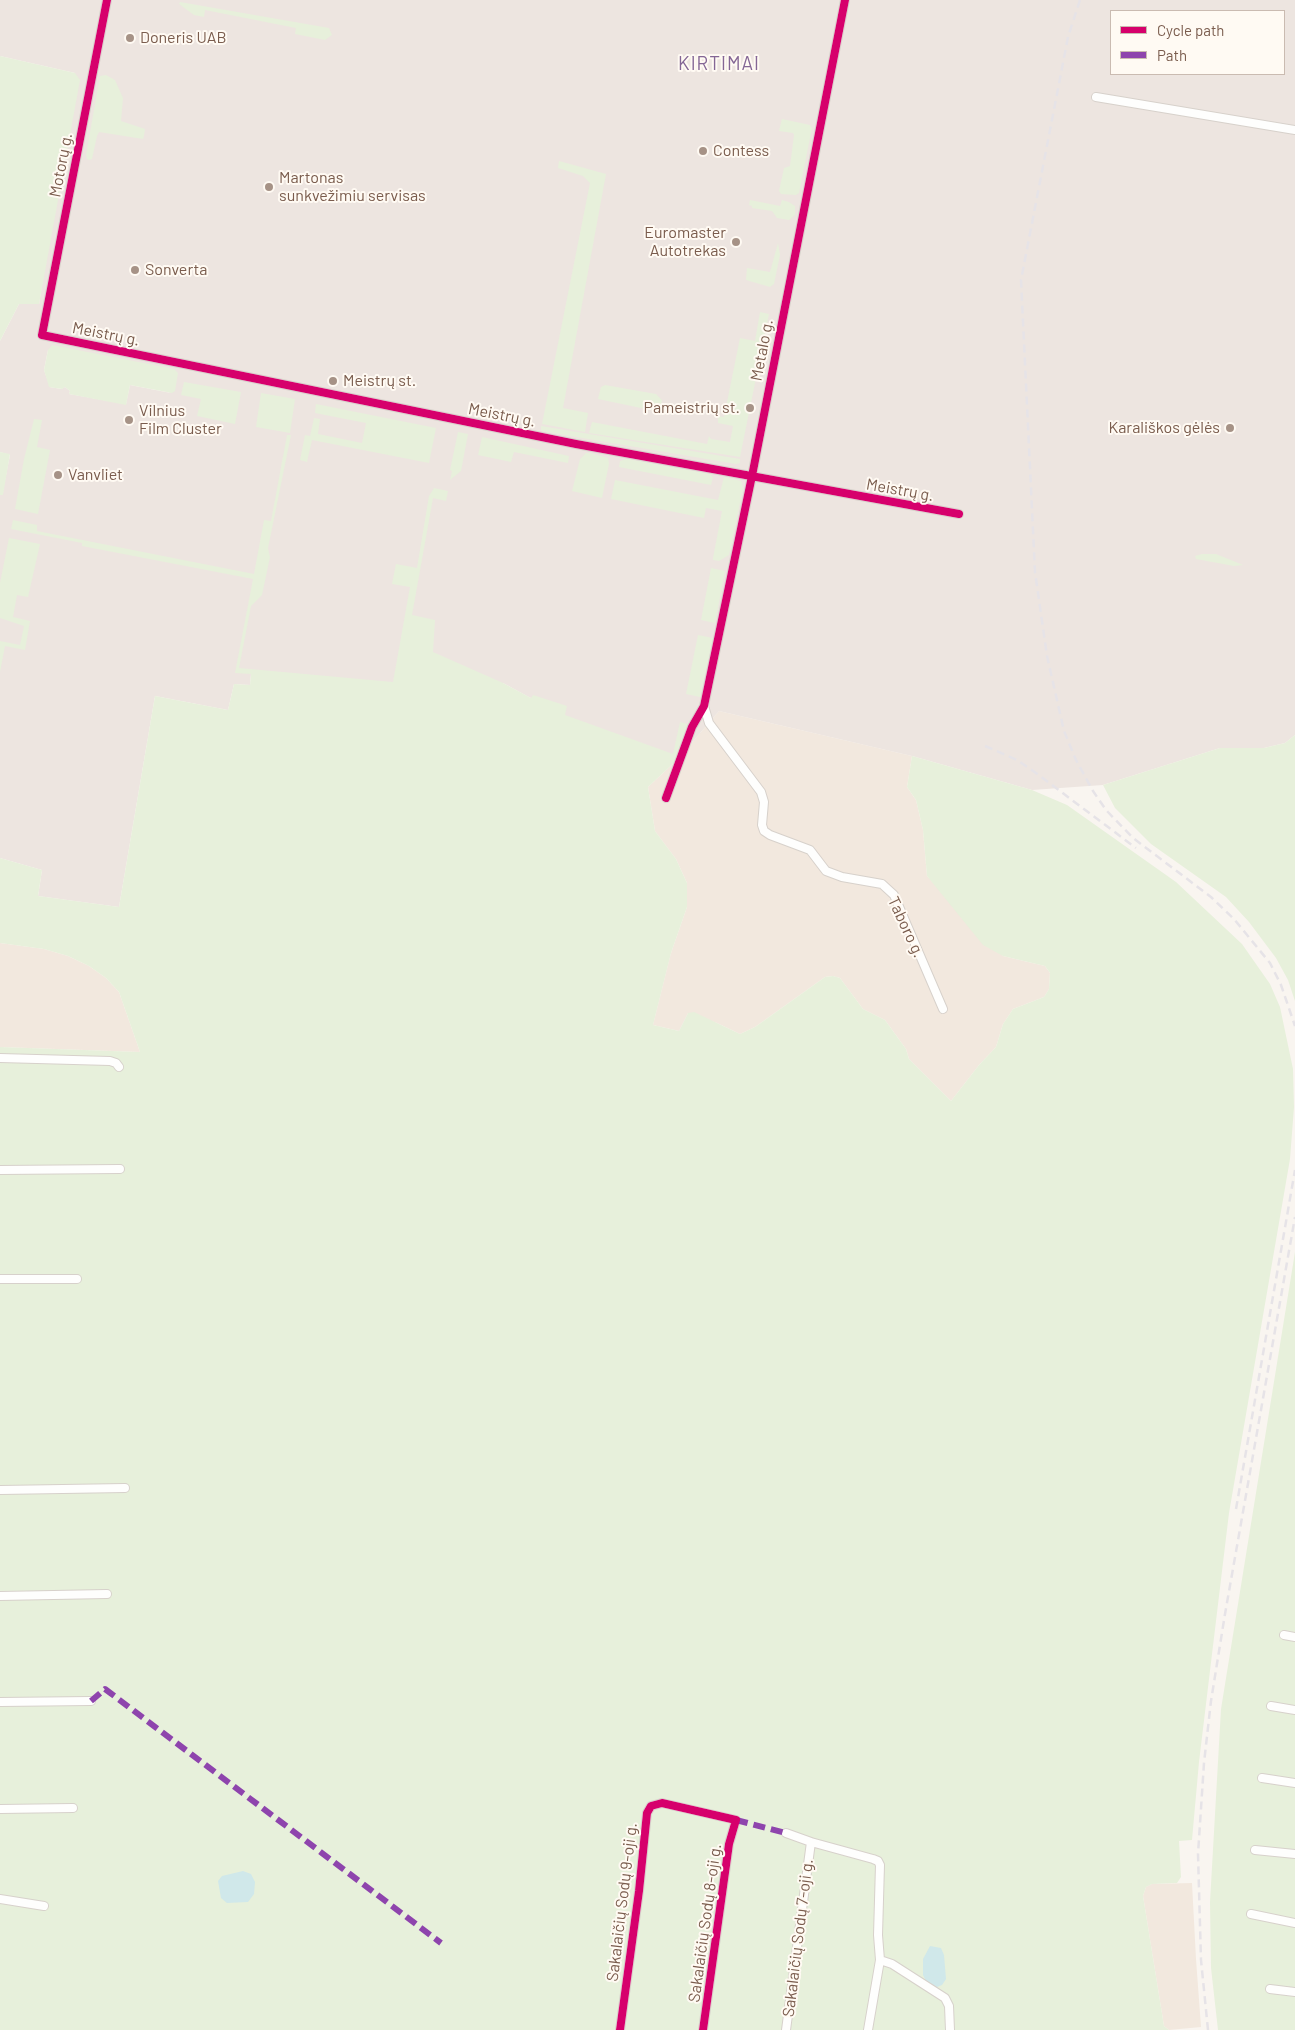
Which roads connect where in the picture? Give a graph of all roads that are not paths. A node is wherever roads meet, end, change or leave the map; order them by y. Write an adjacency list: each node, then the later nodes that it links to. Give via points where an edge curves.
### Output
1 (108, 0): 5 (street, Motorų g.)
2 (845, 0): 6 (street, Metalo g.)
3 (1096, 97): 4 (street)
4 (1295, 130)
5 (42, 335): 6 (street, Meistrų g., via 576,444)
6 (752, 476): 7 (street, Meistrų g.); 8 (street, Metalo g.)
7 (959, 514)
8 (704, 706): 9 (street, via 692,727); 10 (street, Taboro g., via 708,723 761,792 764,830 810,850 826,871 882,884 894,895)
9 (666, 798)
10 (943, 1009)
11 (0, 1058): 12 (street, via 110,1061)
12 (119, 1067)
13 (0, 1170): 14 (street)
14 (120, 1170)
15 (0, 1279): 16 (street)
16 (78, 1279)
17 (125, 1488): 18 (street)
18 (0, 1490)
19 (108, 1594): 20 (street)
20 (0, 1596)
21 (1284, 1635): 22 (street)
22 (1295, 1637)
23 (91, 1701): 24 (street)
24 (0, 1702)
25 (1271, 1706): 26 (street)
26 (1295, 1710)
27 (1262, 1778): 28 (street)
28 (1295, 1783)
29 (74, 1808): 30 (street)
30 (0, 1809)
31 (736, 1820): 43 (street, Sakalaičių Sodų 9-oji g., via 662,1803 651,1806 647,1813); 44 (street, Sakalaičių Sodų 8-oji g., via 729,1844)
32 (786, 1833): 33 (street, Sakalaičių Sodų 7-oji g.)
33 (811, 1842): 40 (street, via 878,1860); 45 (street, Sakalaičių Sodų 7-oji g.)
34 (1255, 1850): 35 (street)
35 (1295, 1854)
36 (0, 1899): 37 (street)
37 (44, 1906)
38 (1252, 1914): 39 (street)
39 (1295, 1923)
40 (880, 1960): 46 (street); 47 (street, via 892,1964 945,1998)
41 (1270, 1989): 42 (street)
42 (1295, 1992)
43 (620, 2030)
44 (703, 2030)
45 (786, 2030)
46 (868, 2030)
47 (950, 2030)

